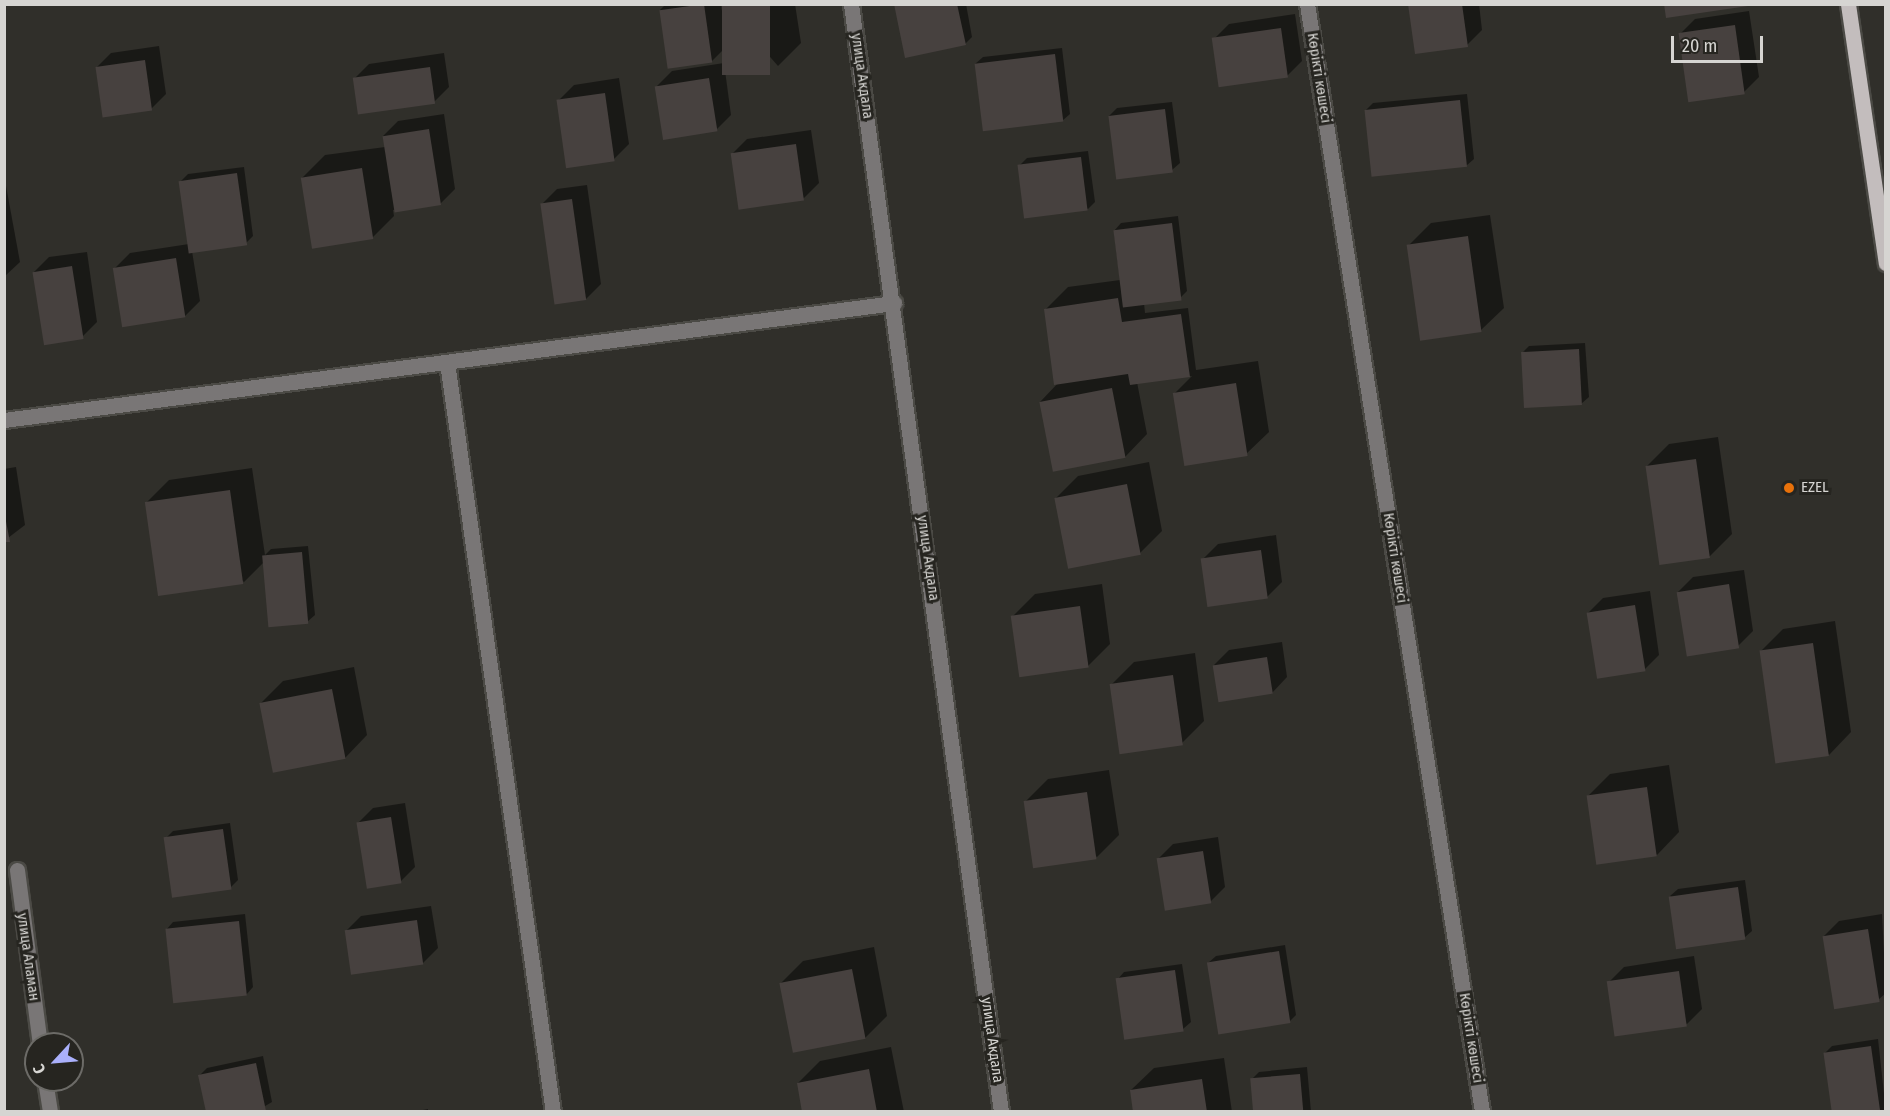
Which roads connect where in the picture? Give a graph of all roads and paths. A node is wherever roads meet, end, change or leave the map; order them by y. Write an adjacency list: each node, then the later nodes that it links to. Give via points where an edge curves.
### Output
1 (851, 4): 5 (street, улица Акдала)
2 (1307, 4): 14 (street, Көрікті көшесі)
3 (1848, 4): 4 (main road)
4 (1886, 263)
5 (894, 303): 6 (street); 13 (street, улица Акдала)
6 (447, 362): 7 (street); 12 (street)
7 (4, 420)
8 (16, 870): 9 (street, улица Аламан)
9 (38, 1032)
10 (47, 1092): 11 (street)
11 (50, 1112)
12 (553, 1112)
13 (1001, 1112)
14 (1482, 1112)

